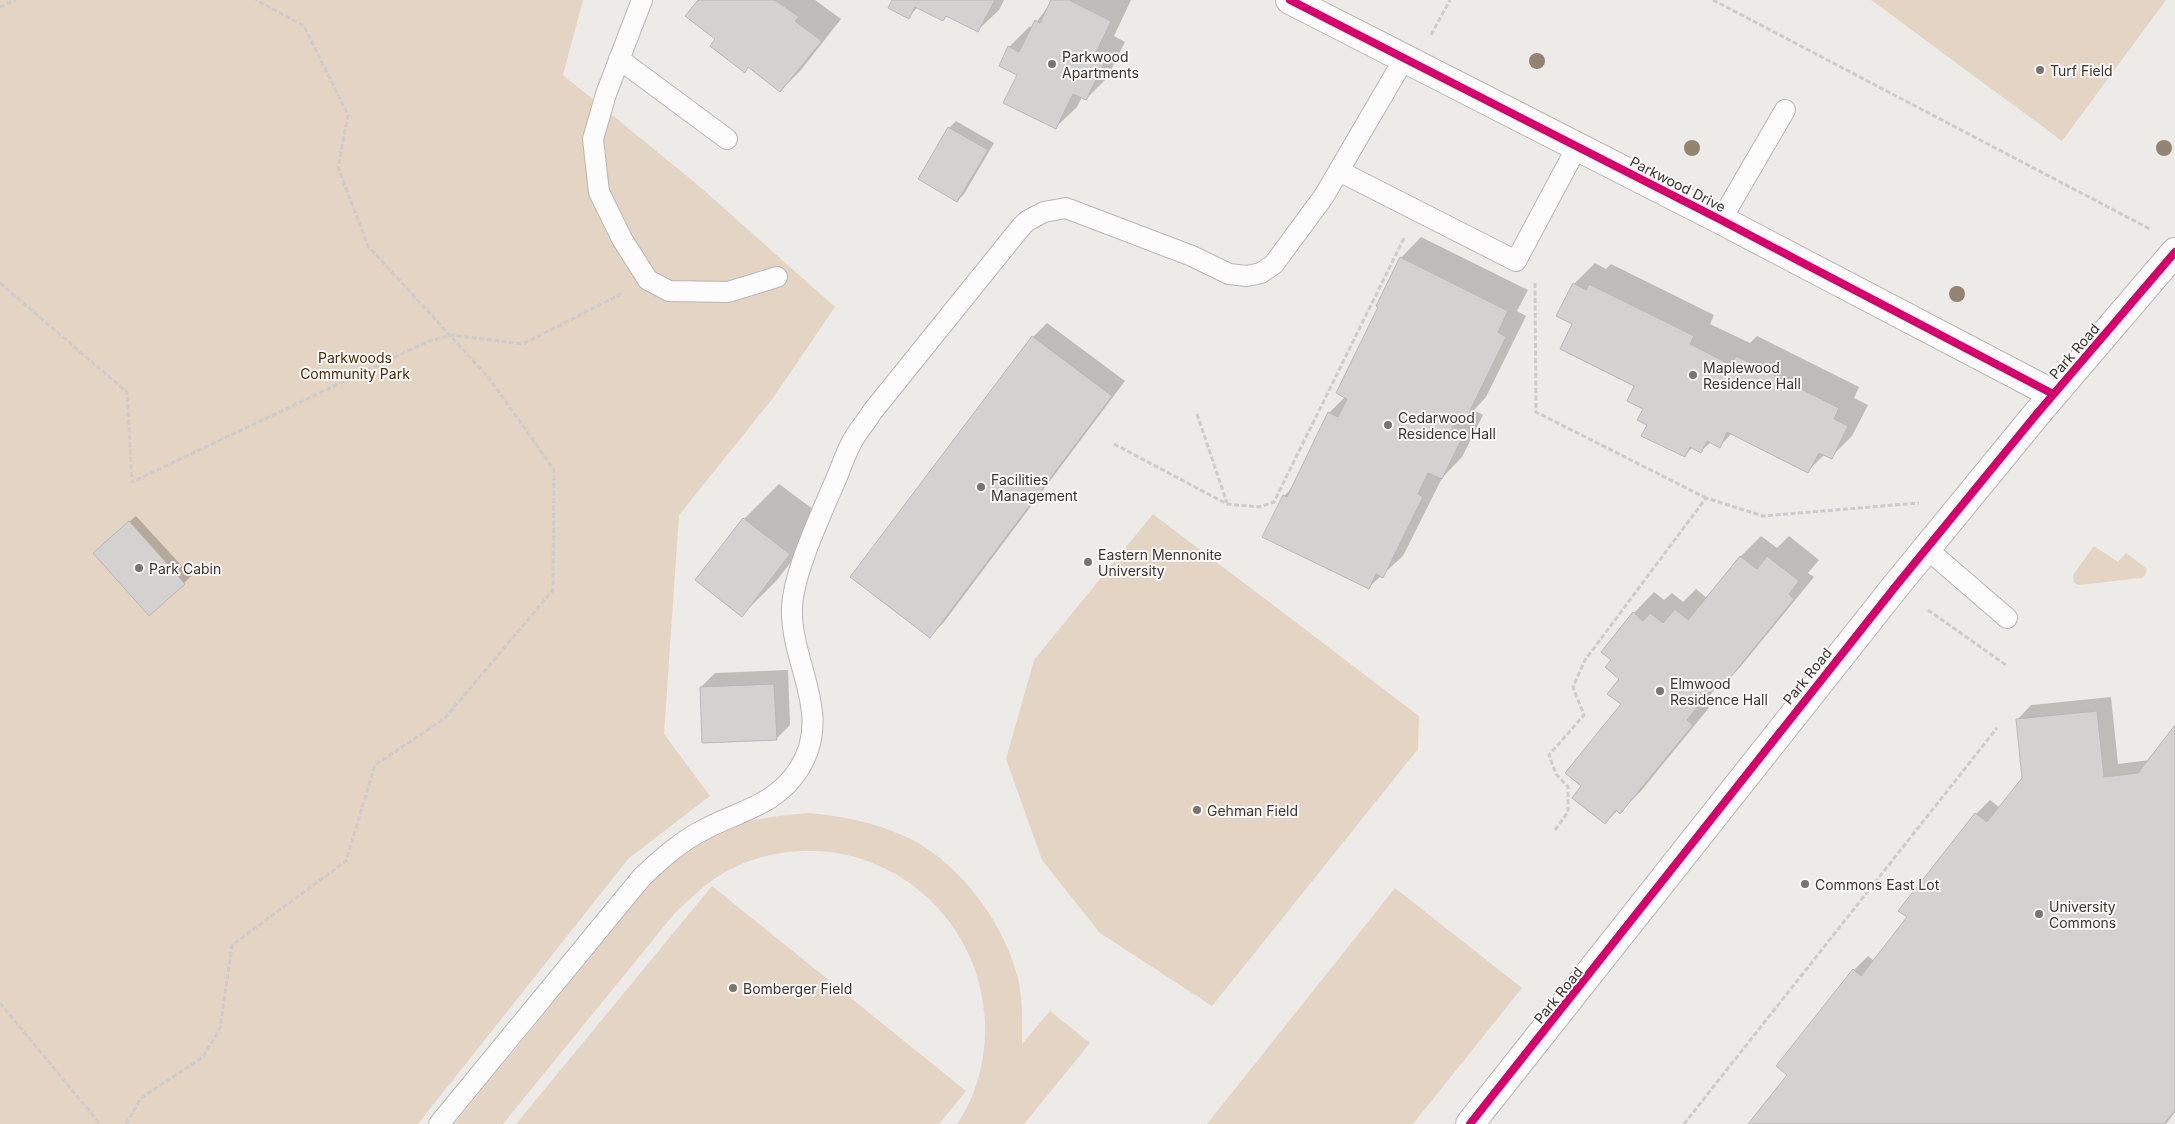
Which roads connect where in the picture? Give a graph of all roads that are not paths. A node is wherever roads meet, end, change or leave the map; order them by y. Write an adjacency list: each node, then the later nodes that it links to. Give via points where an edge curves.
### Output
1 (642, 0): 3 (lane)
2 (1290, 0): 4 (street, Parkwood Drive)
3 (619, 59): 6 (lane); 11 (lane, via 593,139 599,192 622,239 648,280 669,291 728,292)
4 (1409, 62): 7 (street, Parkwood Drive); 8 (lane)
5 (1785, 110): 9 (lane)
6 (727, 139)
7 (1577, 147): 8 (lane, via 1516,260); 9 (street, Parkwood Drive)
8 (1339, 171): 15 (lane, via 1274,264 1254,275 1228,274 1192,256 1066,208 1044,212 1021,227 872,412 853,440 818,521 793,602 794,638 809,686 813,712 809,746 799,769 766,802 686,840 642,877)
9 (1721, 220): 12 (street, Parkwood Drive)
10 (2172, 261): 12 (street, Park Road)
11 (777, 277)
12 (2053, 394): 13 (street, Park Road)
13 (1927, 549): 14 (lane); 16 (street, Park Road, via 1802,702)
14 (2007, 618)
15 (439, 1124)
16 (1470, 1124)

